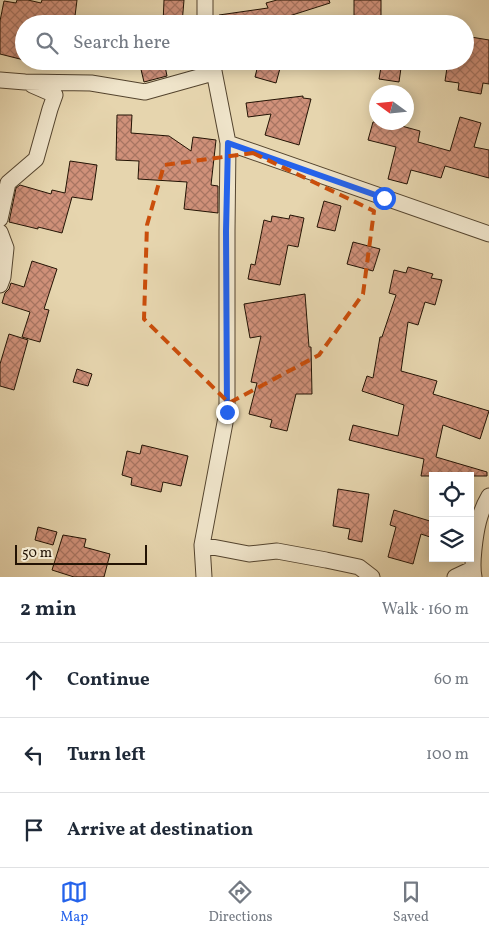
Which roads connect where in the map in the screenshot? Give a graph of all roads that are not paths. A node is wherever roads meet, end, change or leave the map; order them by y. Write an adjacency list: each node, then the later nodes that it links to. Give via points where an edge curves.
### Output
1 (205, 0): 2 (street)
2 (205, 15)
3 (204, 70): 6 (street, via 145,92 91,83)
4 (213, 70): 7 (street)
5 (0, 80): 6 (street)
6 (25, 82): 8 (street, via 56,95 36,159 8,183)
7 (228, 143): 10 (street); 13 (street, via 227,412)
8 (0, 219)
9 (0, 232): 11 (street, via 6,248)
10 (489, 234)
11 (0, 285)
12 (489, 496): 14 (street, via 476,530)
13 (202, 545): 15 (street); 16 (street, via 249,554 277,551 316,558 359,567)
14 (473, 573): 17 (street)
15 (204, 577)
16 (372, 577)
17 (455, 577)

